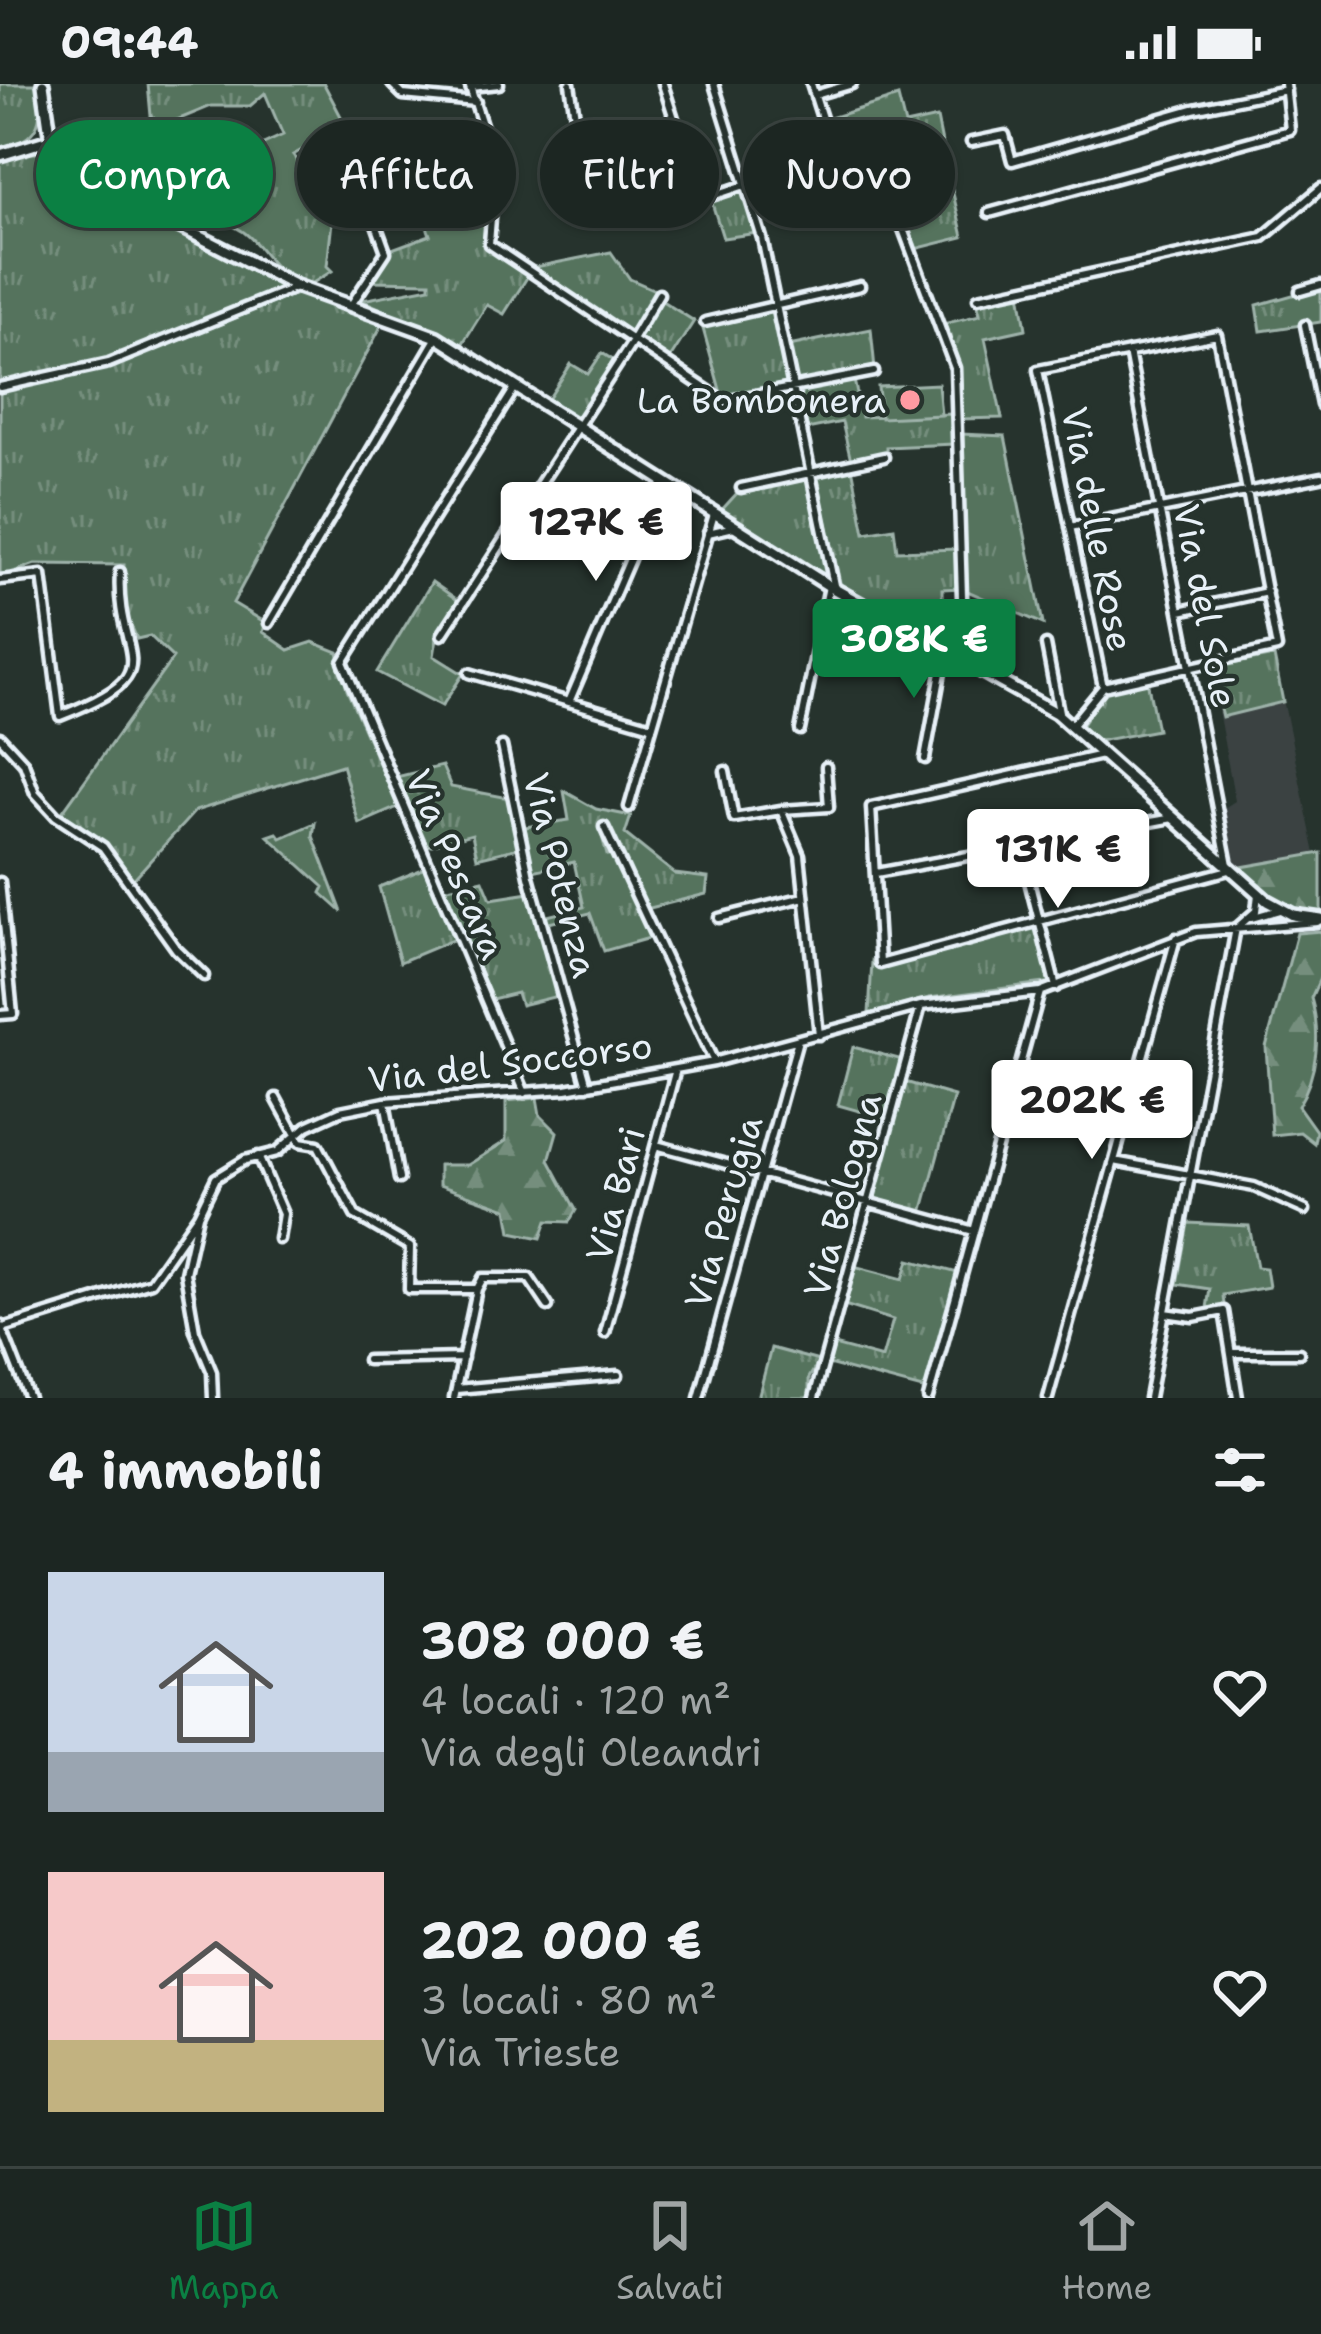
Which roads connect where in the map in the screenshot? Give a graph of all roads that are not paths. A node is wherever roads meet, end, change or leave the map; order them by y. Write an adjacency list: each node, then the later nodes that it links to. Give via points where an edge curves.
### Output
1 (43, 84): 13 (street)
2 (392, 84): 12 (street, via 403,94)
3 (499, 84): 9 (street)
4 (570, 84): 14 (street)
5 (663, 84): 15 (street)
6 (714, 84): 20 (street)
7 (811, 84): 11 (street)
8 (852, 84): 11 (street)
9 (470, 86): 12 (street)
10 (1285, 87): 17 (street, via 1012,161 1005,135); 22 (street, via 1290,130)
11 (814, 95): 16 (street)
12 (476, 102): 38 (street, via 495,165 489,244)
13 (47, 120)
14 (576, 120)
15 (674, 120)
16 (822, 120)
17 (971, 142)
18 (36, 144): 19 (street)
19 (0, 155)
20 (743, 178)
21 (1321, 188): 32 (street, via 1263,237)
22 (989, 213)
23 (182, 228): 28 (street)
24 (377, 228): 33 (street, via 386,252)
25 (756, 228): 34 (street)
26 (903, 228): 70 (street, via 955,368)
27 (1321, 285): 30 (street)
28 (296, 286): 33 (street); 41 (street, via 109,363)
29 (860, 286): 34 (street)
30 (1300, 291)
31 (658, 294): 38 (street)
32 (978, 298)
33 (351, 305): 37 (street)
34 (776, 305): 35 (street); 43 (street)
35 (705, 322)
36 (1305, 326): 44 (street)
37 (437, 337): 42 (street); 65 (street)
38 (633, 340): 43 (street, via 724,401); 45 (street)
39 (1129, 352): 52 (street, Via delle Rose, via 1217,334); 54 (street, Via del Sole); 57 (street, Via delle Rose, via 1038,370)
40 (874, 372): 43 (street)
41 (0, 387)
42 (515, 388): 45 (street); 113 (street, Via Pescara, via 343,654)
43 (794, 389): 47 (street)
44 (1321, 405)
45 (577, 427): 49 (street); 66 (street)
46 (884, 458): 47 (street)
47 (814, 472): 50 (street); 61 (street)
48 (1321, 477): 52 (street)
49 (663, 482): 51 (street); 53 (street)
50 (741, 488)
51 (676, 491): 53 (street); 55 (street)
52 (1249, 492): 54 (street); 62 (street)
53 (656, 499): 74 (street)
54 (1160, 510): 57 (street); 64 (street, Via del Sole)
55 (714, 514): 56 (street); 58 (street)
56 (734, 527): 58 (street); 61 (street)
57 (1070, 527): 73 (street, Via delle Rose)
58 (708, 533): 76 (street)
59 (120, 572): 60 (street, via 118,600 136,652 126,680 115,693 60,716 42,575)
60 (0, 580)
61 (832, 588): 63 (street); 78 (street)
62 (1267, 592): 64 (street); 71 (street, via 1277,648)
63 (859, 603): 68 (street); 69 (street)
64 (1180, 610): 71 (street, Via del Sole)
65 (269, 623)
66 (442, 635)
67 (1046, 645): 75 (street)
68 (850, 647)
69 (945, 652): 70 (street); 82 (street)
70 (964, 662): 75 (street)
71 (1191, 666): 73 (street); 90 (street, Via del Sole)
72 (469, 673): 74 (street)
73 (1103, 687): 77 (street, Via delle Rose)
74 (569, 702): 76 (street)
75 (1060, 716): 77 (street)
76 (652, 726): 85 (street)
77 (1072, 726): 81 (street)
78 (800, 730)
79 (0, 737): 103 (street, via 24,764 35,794 103,847)
80 (502, 746): 112 (street, Via Potenza)
81 (1102, 755): 87 (street); 91 (street, via 871,807)
82 (925, 759)
83 (826, 767): 86 (street, via 829,807)
84 (725, 771): 86 (street, via 734,818)
85 (629, 807)
86 (781, 810): 94 (street, via 800,855)
87 (1173, 818): 89 (street); 90 (street)
88 (604, 827): 110 (street)
89 (1020, 846): 91 (street); 99 (street)
90 (1228, 870): 93 (street); 99 (street)
91 (876, 873): 99 (street, via 880,964)
92 (0, 883): 107 (street, via 13,1014)
93 (1258, 894): 95 (street); 97 (street)
94 (804, 897): 96 (street); 108 (street)
95 (1277, 909): 97 (street); 98 (street); 100 (street)
96 (718, 918)
97 (1251, 918): 101 (street)
98 (1321, 920): 100 (street, Via del Soccorso)
99 (1039, 921): 104 (street)
100 (1267, 927): 101 (street, Via del Soccorso)
101 (1236, 928): 102 (street, Via del Soccorso); 121 (street)
102 (1176, 938): 104 (street, Via del Soccorso); 119 (street)
103 (204, 976)
104 (1056, 987): 105 (street, Via del Soccorso)
105 (1040, 992): 106 (street, Via del Soccorso); 126 (street)
106 (921, 1006): 108 (street, Via del Soccorso); 123 (street, Via Bologna)
107 (0, 1016)
108 (819, 1035): 109 (street, Via del Soccorso)
109 (798, 1040): 110 (street, Via del Soccorso); 120 (street, Via Perugia)
110 (714, 1062): 111 (street, Via del Soccorso)
111 (676, 1069): 112 (street, Via del Soccorso); 117 (street, Via Bari)
112 (587, 1086): 113 (street, Via del Soccorso)
113 (525, 1093): 115 (street, Via del Soccorso)
114 (276, 1098): 116 (street)
115 (385, 1102): 116 (street, Via del Soccorso, via 340,1111); 122 (street)
116 (297, 1136): 118 (street, Via del Soccorso); 128 (street, via 318,1145 356,1215 410,1246 409,1289)
117 (656, 1145): 120 (street); 132 (street, Via Bari)
118 (258, 1156): 125 (street, Via del Soccorso, via 216,1178); 127 (street, via 283,1214)
119 (1114, 1161): 121 (street); 144 (street)
120 (762, 1174): 123 (street); 141 (street, Via Perugia)
121 (1191, 1175): 124 (street, via 1254,1187); 130 (street)
122 (399, 1179)
123 (868, 1202): 126 (street); 142 (street, Via Bologna)
124 (1305, 1210)
125 (198, 1215): 131 (street, Via del Soccorso, via 151,1282); 140 (street, via 184,1273)
126 (974, 1232): 143 (street)
127 (279, 1239)
128 (477, 1289): 129 (street, via 483,1278 529,1278); 135 (street)
129 (548, 1306)
130 (1165, 1313): 133 (street, via 1224,1311); 145 (street)
131 (0, 1327): 139 (street)
132 (605, 1333)
133 (1232, 1353): 134 (street); 146 (street)
134 (1299, 1353)
135 (463, 1358): 136 (street); 138 (street)
136 (367, 1360)
137 (619, 1375): 138 (street)
138 (456, 1394)
139 (29, 1398)
140 (213, 1398)
141 (699, 1398)
142 (814, 1398)
143 (928, 1398)
144 (1048, 1398)
145 (1149, 1398)
146 (1238, 1398)

